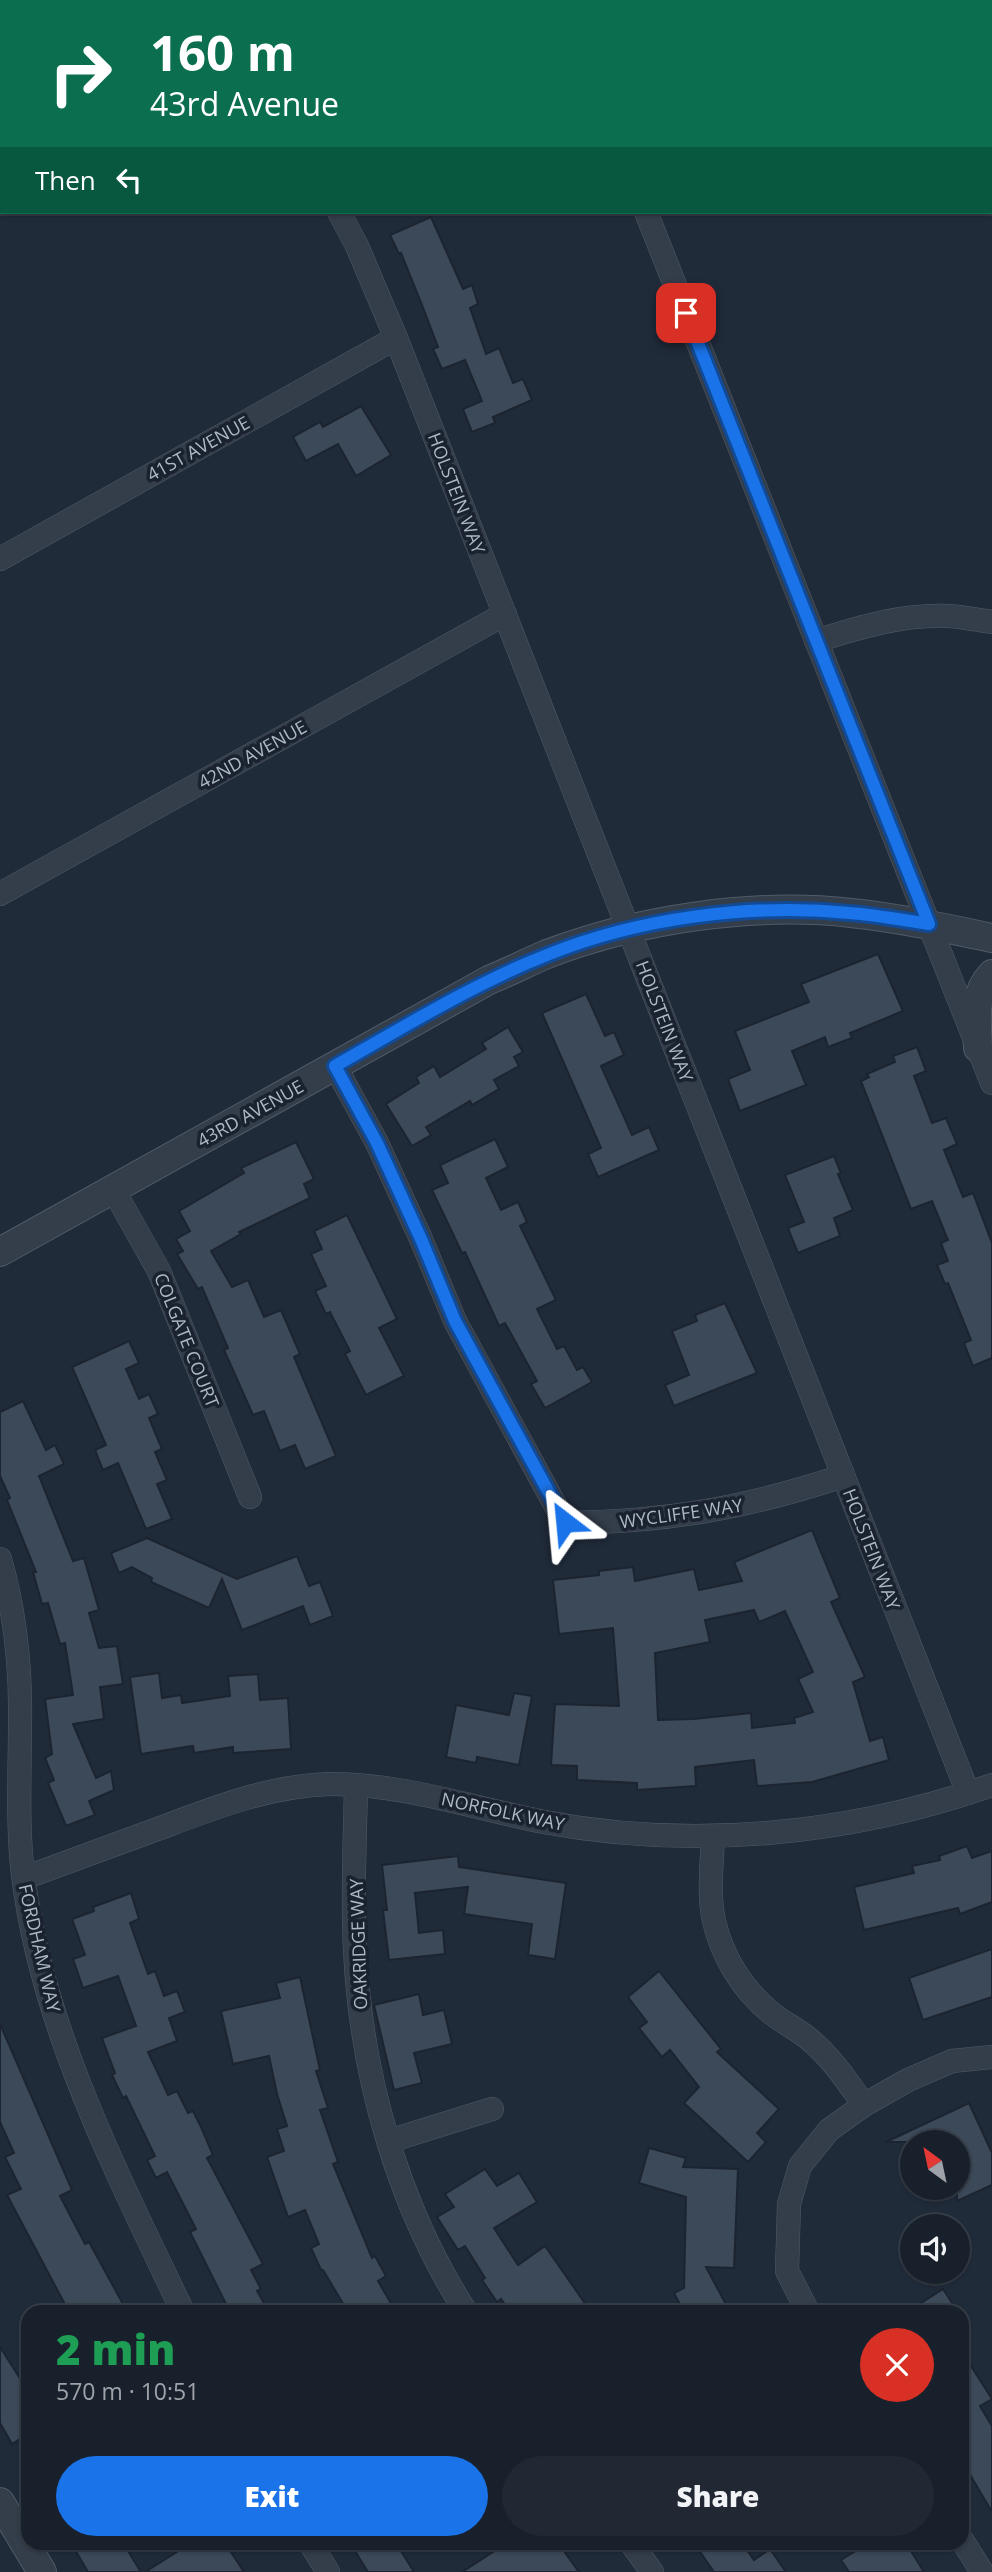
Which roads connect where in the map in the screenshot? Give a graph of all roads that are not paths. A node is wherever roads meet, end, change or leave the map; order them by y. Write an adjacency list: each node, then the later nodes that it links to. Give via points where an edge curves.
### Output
1 (340, 214): 3 (street, HOLSTEIN WAY)
2 (647, 214): 7 (street)
3 (396, 338): 4 (street, 41ST AVENUE); 5 (street, HOLSTEIN WAY)
4 (0, 559)
5 (505, 614): 8 (street, 42ND AVENUE); 10 (street, HOLSTEIN WAY)
6 (992, 622): 7 (street, via 909,618 870,624)
7 (816, 641): 9 (street)
8 (0, 894)
9 (929, 924): 10 (street, 43RD AVENUE, via 849,912 789,910 693,917); 11 (street, 43RD AVENUE); 13 (street)
10 (629, 930): 14 (street, 43RD AVENUE, via 548,954 489,980); 18 (street, HOLSTEIN WAY)
11 (992, 938)
12 (992, 974): 13 (street, via 980,989 976,1004)
13 (978, 1048): 15 (street)
14 (335, 1066): 16 (street, 43RD AVENUE); 18 (street, WYCLIFFE WAY, via 377,1143 455,1321 565,1522 677,1517 738,1507)
15 (992, 1083)
16 (113, 1189): 17 (street, 43RD AVENUE); 19 (street, COLGATE COURT, via 159,1271)
17 (0, 1252)
18 (843, 1476): 23 (street, HOLSTEIN WAY)
19 (250, 1497)
20 (0, 1559): 25 (street, FORDHAM WAY, via 19,1662 18,1781)
21 (992, 1785): 23 (street, NORFOLK WAY)
22 (356, 1786): 24 (street, NORFOLK WAY, via 434,1796 544,1822); 25 (street, NORFOLK WAY, via 330,1784 253,1796); 29 (street, OAKRIDGE WAY, via 359,2001)
23 (968, 1793): 24 (street, NORFOLK WAY, via 844,1824)
24 (713, 1836): 27 (street, via 710,1892 714,1920 736,1973 769,2011 835,2063)
25 (24, 1878): 30 (street, FORDHAM WAY, via 50,2003 71,2065)
26 (992, 2057): 27 (street, via 952,2061)
27 (864, 2105): 32 (street, via 829,2130 800,2166 789,2204 787,2271)
28 (492, 2109): 29 (street)
29 (389, 2141): 31 (street, OAKRIDGE WAY, via 406,2191)
30 (180, 2305)
31 (462, 2305)
32 (804, 2305)
33 (0, 2502): 34 (street)
34 (21, 2537)
35 (29, 2550): 39 (street)
36 (314, 2550): 40 (street)
37 (636, 2550): 41 (street)
38 (968, 2550): 42 (street)
39 (42, 2572)
40 (328, 2572)
41 (652, 2572)
42 (982, 2572)

